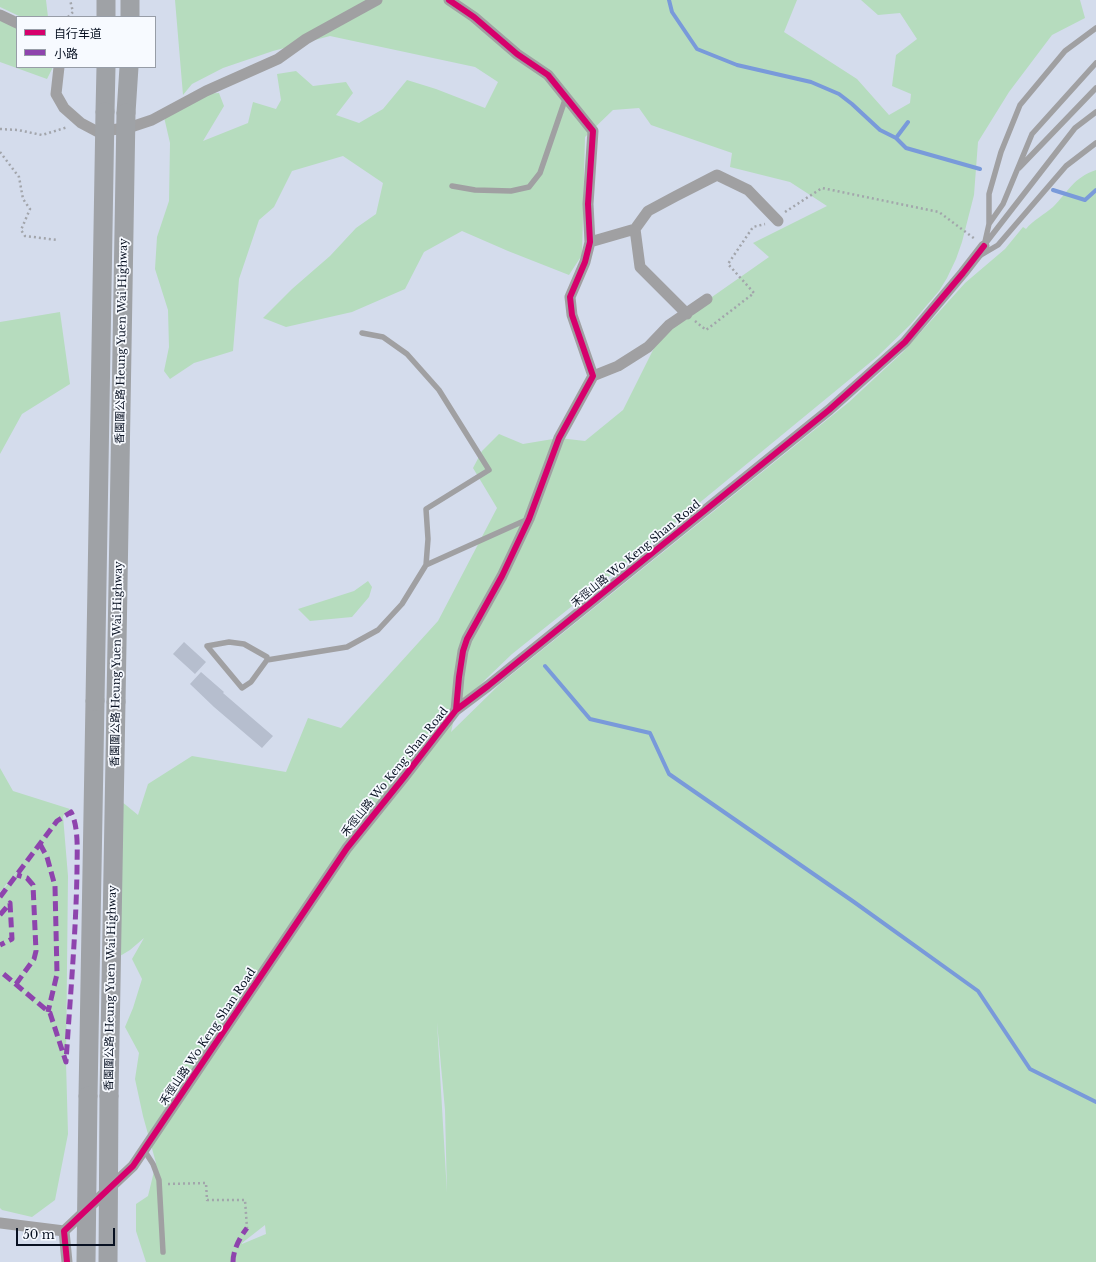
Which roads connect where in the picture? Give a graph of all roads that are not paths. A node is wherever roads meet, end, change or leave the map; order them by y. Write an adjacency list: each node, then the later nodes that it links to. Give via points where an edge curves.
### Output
1 (106, 0): 6 (highway)
2 (130, 0): 7 (highway)
3 (377, 0): 11 (street, via 306,39 278,59 206,91 152,120 131,127 98,132 80,123 64,108 56,94)
4 (449, 0): 15 (street, via 548,75)
5 (0, 15): 8 (street)
6 (106, 16)
7 (130, 16)
8 (16, 23)
9 (1096, 28): 21 (lane, 禾徑山路 Wo Keng Shan Road, via 1065,51 1020,105 1001,152 989,194)
10 (1096, 63): 18 (lane, via 1032,134)
11 (59, 68)
12 (106, 68): 39 (highway, 香園圍公路 Heung Yuen Wai Highway, bridge)
13 (129, 68): 40 (highway, 香園圍公路 Heung Yuen Wai Highway, bridge, via 126,113)
14 (1096, 88): 18 (lane)
15 (566, 97): 19 (lane, via 540,173 529,187 511,191 475,190); 23 (street, via 593,131 588,204)
16 (1096, 112): 24 (lane, via 1075,128)
17 (1096, 143): 25 (lane, via 1066,166 998,245)
18 (1016, 171): 21 (lane, via 1003,204)
19 (452, 186)
20 (778, 221): 22 (street, via 748,190 717,175 648,211)
21 (989, 224): 24 (lane, 禾徑山路 Wo Keng Shan Road)
22 (634, 229): 23 (street); 27 (street, via 640,267)
23 (590, 242): 29 (street, via 585,262 570,297 572,314)
24 (984, 246): 25 (street, 禾徑山路 Wo Keng Shan Road)
25 (975, 258): 33 (street, 禾徑山路 Wo Keng Shan Road, via 905,342 829,410)
26 (707, 299): 27 (street)
27 (686, 314): 29 (street, via 669,325 648,347 618,366)
28 (362, 333): 31 (lane, via 384,337 407,354 439,390 489,470 426,509)
29 (593, 376): 30 (street, via 559,438)
30 (529, 519): 31 (lane); 33 (street, via 502,576 467,639 463,651)
31 (426, 565): 32 (lane, via 402,604 378,630 347,648)
32 (267, 660): 32 (lane, via 267,657 244,644 229,642 207,646 242,688 251,682)
33 (456, 710): 34 (street, 禾徑山路 Wo Keng Shan Road, via 347,848)
34 (144, 1150): 36 (street, 禾徑山路 Wo Keng Shan Road, via 133,1166); 37 (lane, via 153,1164 159,1184)
35 (0, 1223): 36 (street)
36 (64, 1231): 38 (street)
37 (163, 1252)
38 (68, 1262)
39 (86, 1262)
40 (108, 1262)

